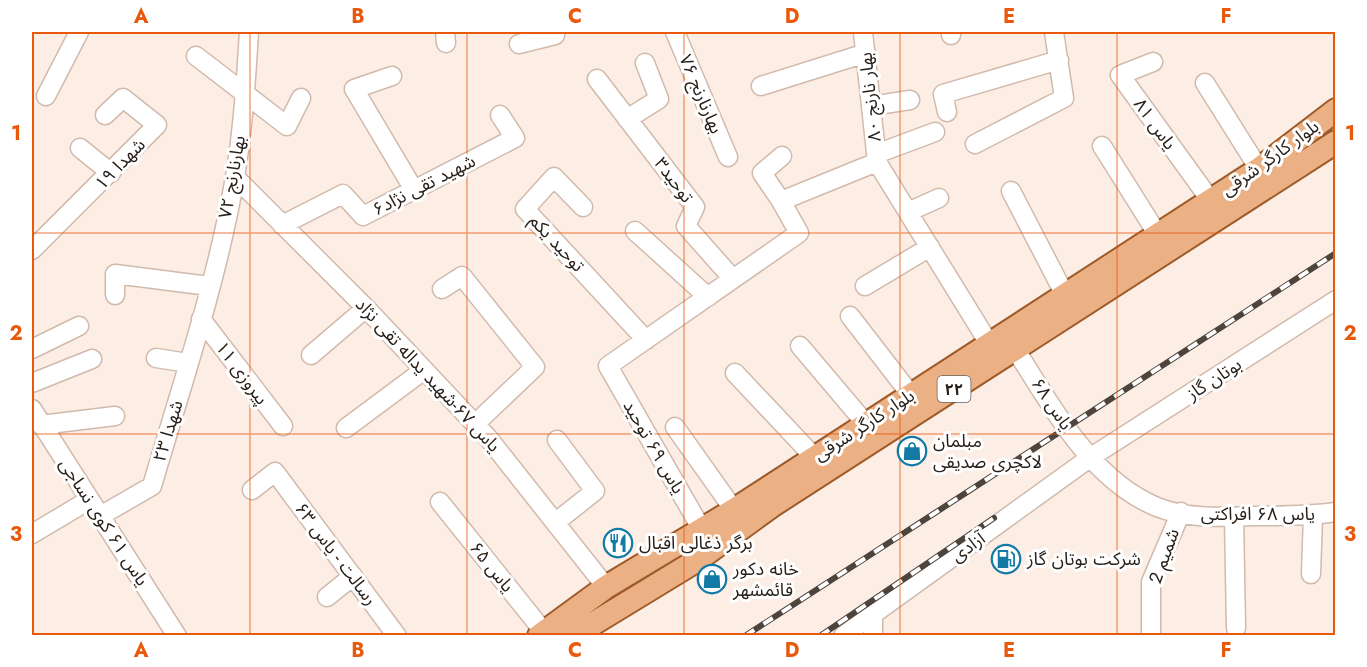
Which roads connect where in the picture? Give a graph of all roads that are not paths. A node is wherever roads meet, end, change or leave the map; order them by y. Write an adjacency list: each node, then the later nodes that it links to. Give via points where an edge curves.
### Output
1 (79, 32): 18 (street)
2 (249, 32): 17 (street, بهارنارنج ۷۲)
3 (554, 32): 7 (street, via 555,35)
4 (675, 32): 33 (street, بهارنارنج ۷۶)
5 (864, 32): 8 (street, بهار نارنج ۸۰)
6 (1054, 32): 10 (street)
7 (519, 44)
8 (866, 53): 16 (street); 21 (street, بهار نارنج ۸۰)
9 (196, 56): 17 (street)
10 (1059, 60): 23 (street, via 943,94); 29 (street, via 1064,98)
11 (1153, 62): 42 (street, یاس ۸۱, via 1120,75)
12 (645, 63): 26 (street, via 659,99)
13 (392, 76): 38 (street, via 354,89)
14 (597, 80): 26 (street, توحید۳)
15 (1205, 83): 35 (street)
16 (761, 86)
17 (245, 94): 19 (street, via 287,126); 37 (street, بهارنارنج ۷۲)
18 (46, 96)
19 (301, 98)
20 (910, 100): 21 (street)
21 (871, 106): 34 (street, بهار نارنج ۸۰)
22 (1335, 110): 35 (main road, بلوار کارگر شرقی)
23 (947, 112)
24 (105, 115): 36 (street, شهدا ۱۹, via 123,98 157,125)
25 (500, 115): 38 (street, شهید تقی نژاد۶, via 515,138)
26 (627, 119): 50 (street, توحید۳, via 695,207 686,226)
27 (936, 132): 34 (street)
28 (1335, 142): 66 (main road, بلوار کارگر شرقی / ۲۲)
29 (975, 144)
30 (1102, 146): 47 (street)
31 (80, 148): 36 (street)
32 (782, 156): 41 (street, via 762,173)
33 (728, 157)
34 (877, 158): 41 (street); 44 (street)
35 (1259, 169): 42 (main road, بلوار کارگر شرقی)
36 (111, 173): 49 (street, شهدا ۱۹)
37 (234, 177): 45 (street, یاس ۶۷-شهید یداله تقی نژاد); 51 (street, بهارنارنج ۷۲)
38 (414, 190): 45 (street, شهید تقی نژاد۶, via 363,216 343,194)
39 (1011, 191): 55 (street)
40 (939, 198): 44 (street)
41 (781, 201): 50 (street, via 799,233)
42 (1211, 201): 47 (main road, بلوار کارگر شرقی)
43 (584, 207): 62 (street, توحید یکم, via 554,177 525,209)
44 (908, 212): 48 (street)
45 (282, 225): 58 (street, یاس ۶۷-شهید یداله تقی نژاد)
46 (635, 231): 56 (street)
47 (1158, 235): 55 (main road, بلوار کارگر شرقی)
48 (930, 247): 52 (street); 63 (street)
49 (32, 250)
50 (733, 279): 56 (street)
51 (209, 286): 54 (street, via 115,274); 60 (street, بهارنارنج ۷۲)
52 (865, 286)
53 (442, 289): 77 (street, via 462,276 535,367)
54 (115, 296)
55 (1065, 296): 63 (main road, بلوار کارگر شرقی)
56 (708, 297): 62 (street)
57 (1335, 300): 83 (street, بوتان گاز)
58 (366, 308): 67 (street); 71 (street, یاس ۶۷-شهید یداله تقی نژاد)
59 (850, 316): 74 (street)
60 (201, 319): 70 (street, شهدا ۲۳); 79 (street, پیروزی ۱۱)
61 (79, 326): 65 (street)
62 (646, 340): 95 (street, یاس ۶۹ توحید, via 608,366)
63 (990, 345): 74 (main road, بلوار کارگر شرقی)
64 (800, 346): 78 (street)
65 (32, 349)
66 (1015, 349): 83 (street, یاس ۶۸, via 1066,427); 106 (main road, بلوار کارگر شرقی / ۲۲, via 774,505 696,561)
67 (311, 355)
68 (156, 358): 70 (street)
69 (92, 359): 73 (street)
70 (188, 363): 92 (street, شهدا ۲۳, via 152,486)
71 (424, 370): 77 (street, یاس ۶۷-شهید یداله تقی نژاد); 81 (street)
72 (735, 372): 84 (street)
73 (32, 383)
74 (911, 395): 78 (main road, بلوار کارگر شرقی)
75 (115, 416): 76 (street)
76 (36, 417): 86 (street, یاس ۶۱ کوی نساجی)
77 (476, 424): 94 (street, یاس ۶۷-شهید یداله تقی نژاد)
78 (866, 424): 84 (main road, بلوار کارگر شرقی)
79 (283, 426)
80 (675, 427): 88 (street)
81 (346, 428)
82 (557, 440): 94 (street, via 595,491)
83 (1091, 457): 89 (street, یاس ۶۸ افراکتی, via 1127,491 1159,508); 101 (street, آزادی)
84 (815, 458): 88 (main road, بلوار کارگر شرقی)
85 (252, 490): 98 (street, رسالت - یاس ۶۳, via 275,472)
86 (89, 500): 92 (street, یاس ۶۱ کوی نساجی); 96 (street)
87 (440, 502): 103 (street, یاس ۶۵)
88 (734, 510): 95 (main road, بلوار کارگر شرقی)
89 (1181, 512): 93 (street, یاس ۶۸ افراکتی); 109 (street, شمیم 2, via 1151,582)
90 (1335, 512): 91 (street, یاس ۶۸ افراکتی)
91 (1313, 515): 93 (street, یاس ۶۸ افراکتی); 97 (street)
92 (100, 516): 104 (street, یاس ۶۱ کوی نساجی)
93 (1234, 517): 102 (street)
94 (556, 522): 99 (street, یاس ۶۷-شهید یداله تقی نژاد)
95 (701, 528): 99 (main road, بلوار کارگر شرقی)
96 (32, 534)
97 (1311, 574)
98 (353, 576): 100 (street); 105 (street, رسالت - یاس ۶۳)
99 (606, 587): 103 (main road, بلوار کارگر شرقی)
100 (327, 597)
101 (873, 616): 107 (street, آزادی); 108 (street)
102 (1236, 628)
103 (542, 634)
104 (177, 636)
105 (397, 636)
106 (573, 636)
107 (843, 636)
108 (873, 636)
109 (1151, 636)

